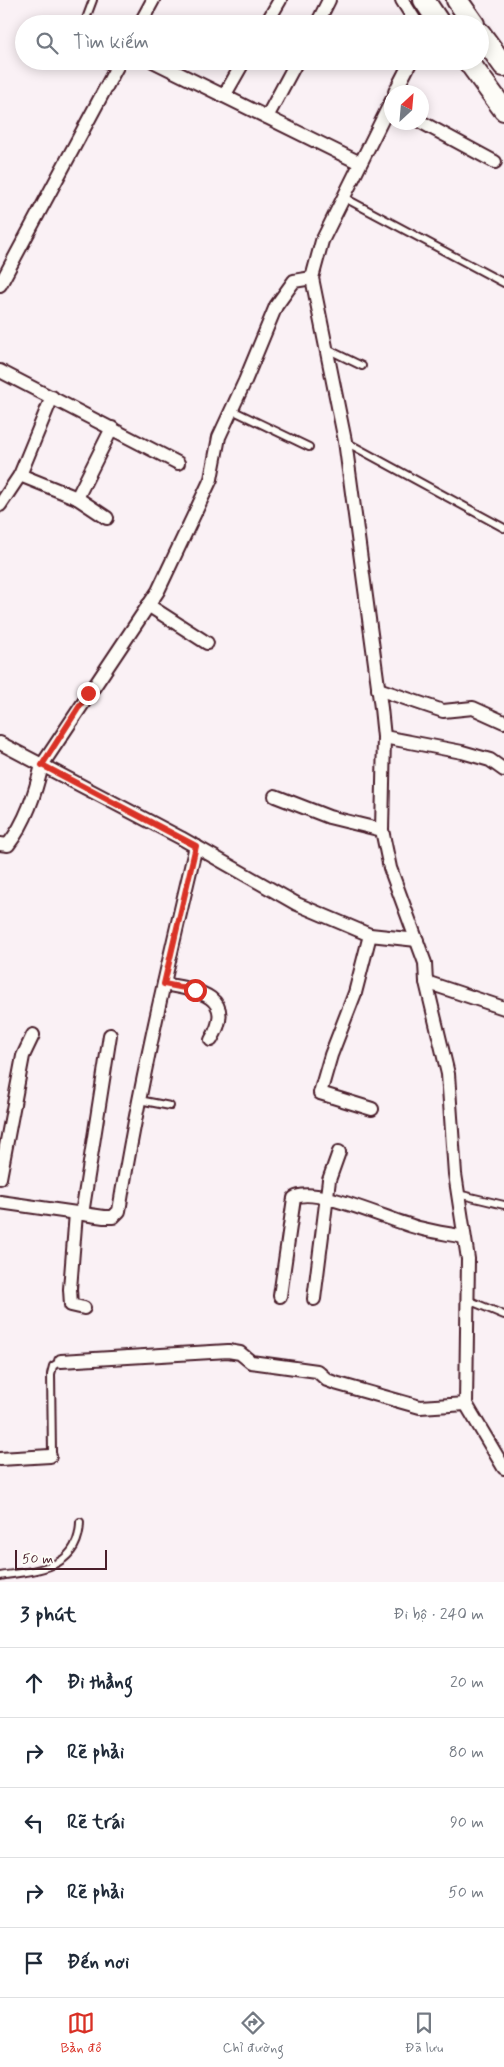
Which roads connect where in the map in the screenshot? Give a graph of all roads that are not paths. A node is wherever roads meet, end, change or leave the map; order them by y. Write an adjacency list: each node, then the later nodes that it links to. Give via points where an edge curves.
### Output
1 (93, 0): 7 (lane)
2 (153, 0): 8 (street)
3 (280, 0): 9 (street)
4 (329, 0): 10 (street)
5 (402, 0): 11 (street)
6 (457, 0): 12 (main road)
7 (87, 15)
8 (145, 15)
9 (271, 15)
10 (322, 15)
11 (426, 15)
12 (468, 15)
13 (489, 45): 14 (main road)
14 (504, 66)
15 (116, 70): 32 (street)
16 (171, 70): 22 (street)
17 (239, 70): 22 (street)
18 (292, 70): 24 (street)
19 (406, 70): 21 (street)
20 (475, 70): 23 (main road)
21 (399, 85)
22 (224, 96): 24 (street)
23 (504, 110)
24 (267, 117): 28 (street)
25 (384, 117): 28 (street)
26 (429, 126): 27 (street)
27 (495, 162)
28 (360, 163): 29 (street)
29 (343, 197): 30 (street, via 322,241); 31 (lane)
30 (312, 278): 33 (street); 37 (street, via 294,281 276,306)
31 (504, 283)
32 (0, 285)
33 (327, 349): 34 (lane); 39 (street)
34 (362, 366)
35 (0, 371): 36 (street)
36 (52, 397): 38 (street); 42 (street)
37 (232, 410): 40 (lane); 47 (street, via 219,437 211,479)
38 (112, 428): 41 (street); 43 (street)
39 (345, 442): 46 (lane); 49 (street)
40 (309, 447)
41 (178, 463)
42 (20, 475): 43 (street); 44 (street)
43 (77, 498): 45 (street)
44 (0, 505)
45 (107, 518)
46 (504, 528)
47 (148, 606): 48 (street); 53 (street)
48 (207, 643)
49 (378, 689): 50 (street, via 443,711 473,708); 51 (street)
50 (504, 722)
51 (384, 737): 54 (street, via 462,752 490,760); 56 (street)
52 (0, 743): 53 (street)
53 (42, 765): 57 (street, via 33,798 16,835 8,845); 58 (street)
54 (504, 770)
55 (275, 796): 56 (street, via 329,817)
56 (382, 830): 60 (street, via 390,868)
57 (0, 844)
58 (196, 846): 59 (street, via 297,904); 62 (street)
59 (370, 935): 60 (street); 69 (street, via 320,1094)
60 (417, 940): 61 (street, via 426,964)
61 (426, 982): 63 (street); 72 (street, via 448,1074)
62 (164, 984): 66 (street, via 195,990 213,998 220,1009 218,1028); 67 (street)
63 (504, 1008)
64 (33, 1034): 71 (street, via 23,1056)
65 (110, 1035): 76 (street)
66 (211, 1040)
67 (140, 1100): 68 (lane); 76 (street, via 119,1211 113,1217)
68 (170, 1106)
69 (372, 1109)
70 (339, 1152): 73 (street, via 329,1180)
71 (0, 1178)
72 (458, 1194): 75 (lane); 77 (street)
73 (327, 1198): 77 (street, via 418,1228); 78 (street, via 300,1194 294,1198); 79 (street)
74 (0, 1202): 76 (street)
75 (504, 1205)
76 (79, 1213): 81 (street, via 71,1305)
77 (464, 1236): 80 (street, via 468,1259)
78 (280, 1296)
79 (314, 1299)
80 (468, 1300): 82 (lane); 84 (street)
81 (84, 1308)
82 (504, 1315)
83 (61, 1361): 84 (street, via 228,1351 240,1353 251,1362 317,1371 334,1383 420,1408); 85 (lane, via 53,1366 51,1374)
84 (466, 1404): 87 (street)
85 (50, 1456): 86 (street)
86 (0, 1459)
87 (504, 1468)
88 (80, 1522): 89 (lane, via 69,1556 48,1568)
89 (0, 1576)

